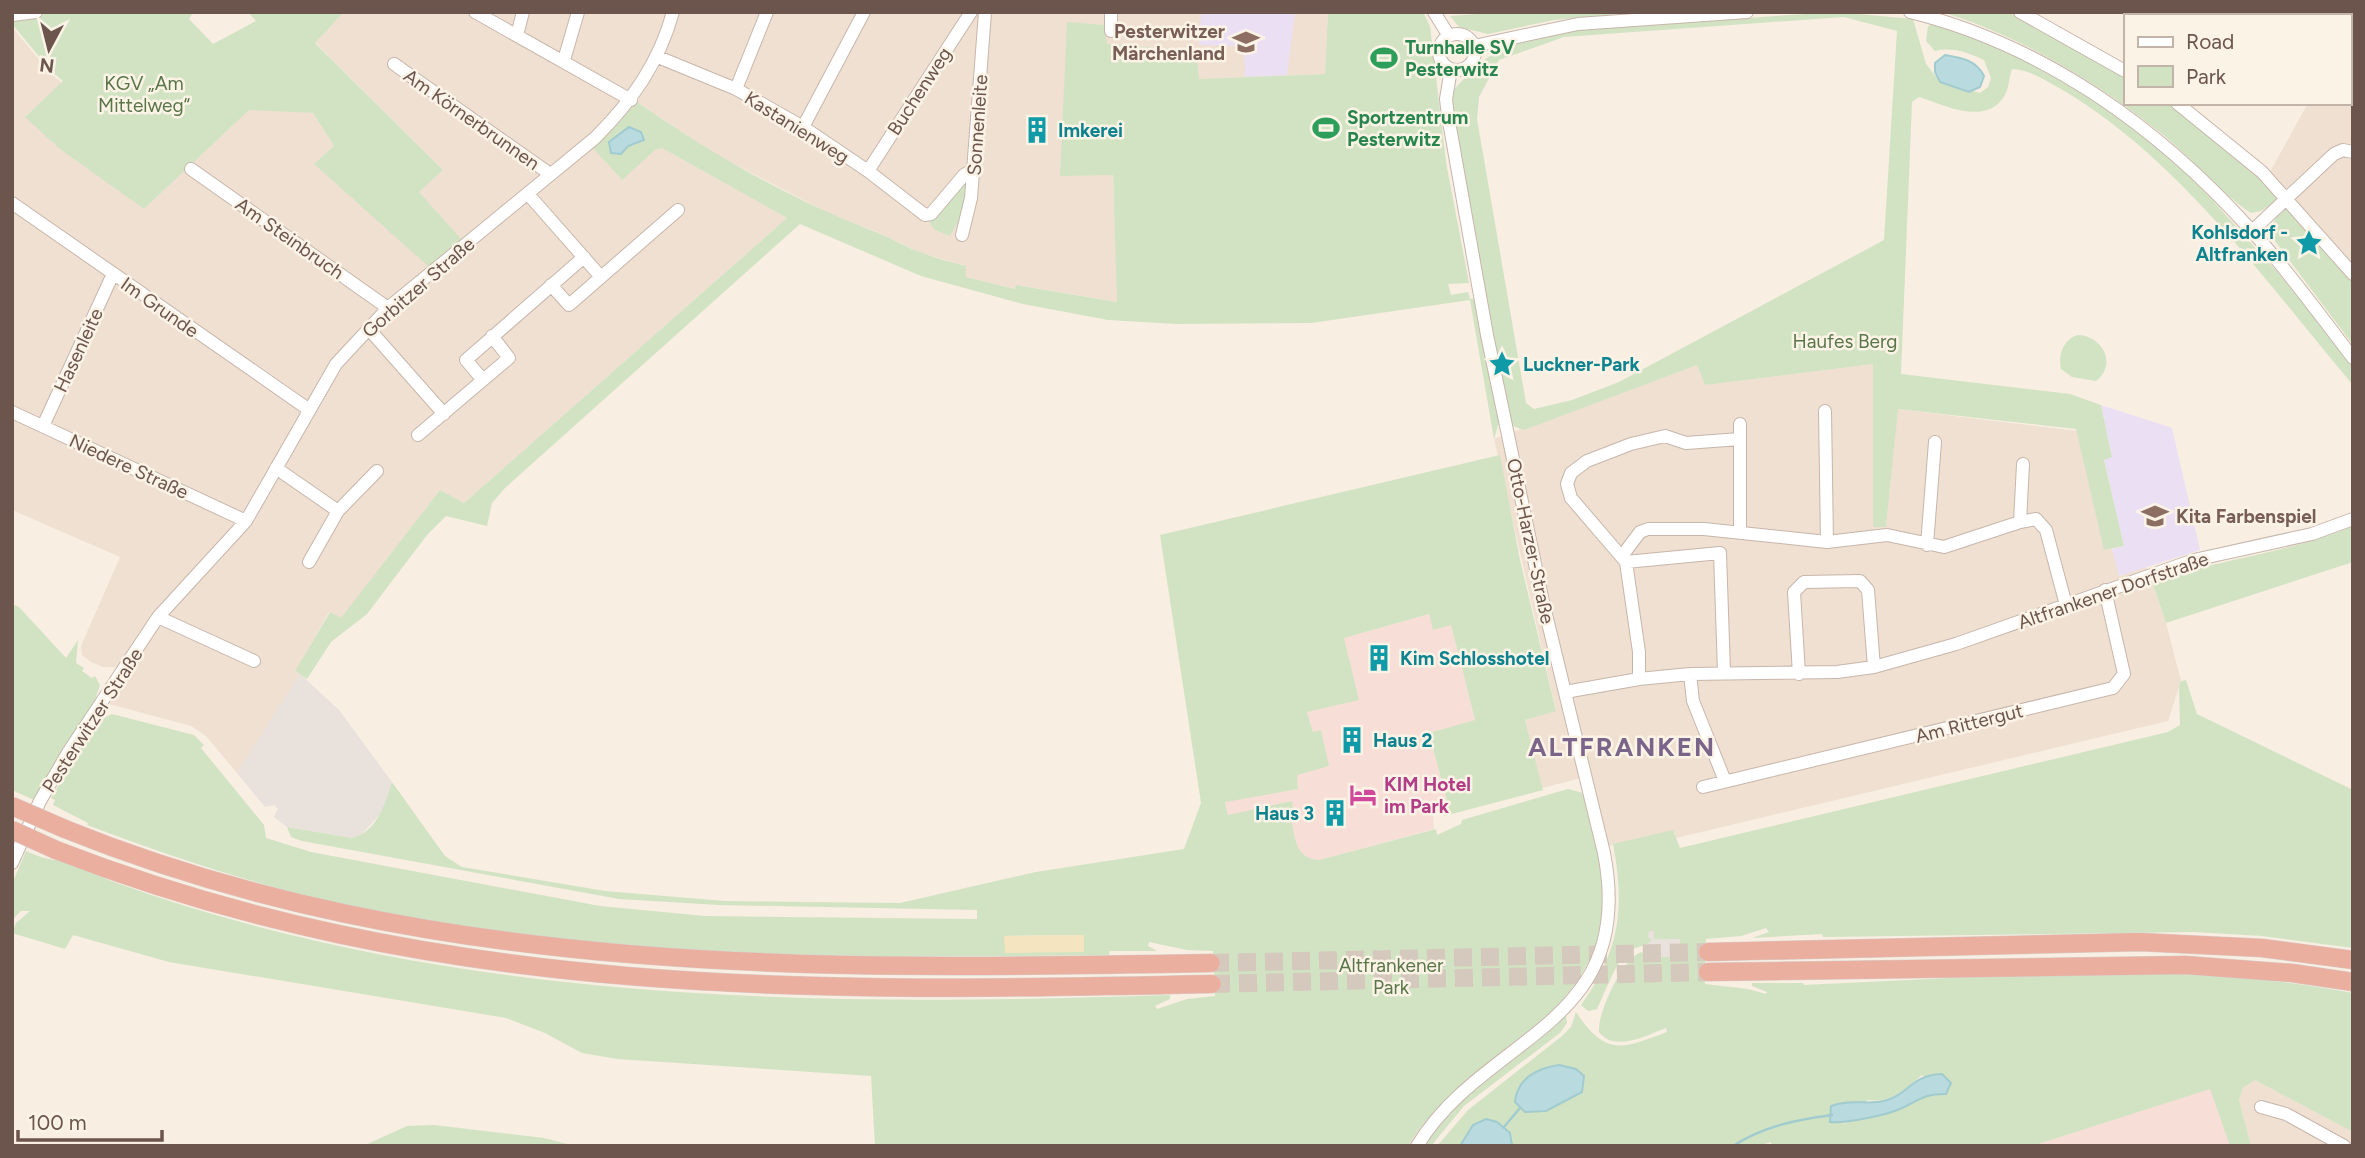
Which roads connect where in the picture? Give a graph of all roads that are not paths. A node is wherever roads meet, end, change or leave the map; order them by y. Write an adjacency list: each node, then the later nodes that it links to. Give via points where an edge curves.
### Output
1 (36, 12): 15 (street)
2 (475, 12): 17 (street)
3 (523, 12): 17 (street)
4 (578, 12): 21 (street)
5 (673, 12): 20 (street, Gorbitzer Straße)
6 (767, 12): 25 (street)
7 (864, 12): 28 (street)
8 (971, 12): 32 (street, Buchenweg)
9 (985, 12): 31 (street, Sonnenleite)
10 (1111, 12): 16 (street)
11 (1434, 12): 18 (street)
12 (1747, 12): 19 (street, via 1578,24)
13 (1910, 12): 38 (street, via 2007,43 2063,73 2160,143)
14 (2020, 12): 24 (street)
15 (12, 15)
16 (1111, 31)
17 (517, 34): 21 (street)
18 (1449, 36): 19 (street, via 1464,35); 23 (street, via 1441,45 1440,56)
19 (1474, 46): 23 (street, via 1472,62 1463,69)
20 (658, 57): 25 (street, Kastanienweg); 26 (street, Gorbitzer Straße)
21 (564, 60): 26 (street)
22 (394, 64): 33 (street, Am Körnerbrunnen)
23 (1451, 69): 80 (street, Otto-Harzer-Straße, via 1446,99 1459,177 1505,424)
24 (2124, 70)
25 (736, 89): 28 (street, Kastanienweg)
26 (631, 100): 33 (street, Gorbitzer Straße, via 595,138)
27 (2179, 105): 35 (street)
28 (803, 127): 32 (street, Kastanienweg)
29 (2353, 152): 35 (street, via 2334,153)
30 (191, 169): 45 (street, Am Steinbruch)
31 (974, 169): 32 (street, Kastanienweg, via 931,215); 39 (street, Sonnenleite)
32 (868, 171)
33 (550, 174): 34 (street, Gorbitzer Straße)
34 (528, 194): 40 (street); 45 (street, Gorbitzer Straße)
35 (2287, 198): 38 (street); 42 (street)
36 (12, 203): 41 (street, Im Grunde)
37 (678, 209): 43 (street)
38 (2252, 231): 48 (street)
39 (962, 235)
40 (584, 257): 43 (street); 44 (street)
41 (113, 274): 50 (street, Im Grunde); 55 (street, Hasenleite)
42 (2353, 274)
43 (601, 277): 44 (street, via 569,305)
44 (551, 285): 47 (street)
45 (388, 308): 46 (street, Gorbitzer Straße)
46 (368, 328): 50 (street, Gorbitzer Straße, via 336,364); 53 (street)
47 (492, 337): 49 (street, via 466,360); 49 (street, via 509,358)
48 (2353, 358)
49 (483, 380): 53 (street)
50 (308, 409): 60 (street, Gorbitzer Straße)
51 (1825, 411): 67 (street)
52 (12, 412): 55 (street, Niedere Straße)
53 (444, 414): 56 (street)
54 (1740, 424): 57 (street)
55 (43, 426): 64 (street, Niedere Straße)
56 (418, 435)
57 (1740, 439): 66 (street); 69 (street, via 1686,443 1665,436 1598,457 1571,473 1567,484 1571,498)
58 (1935, 442): 68 (street)
59 (2023, 464): 65 (street)
60 (276, 468): 62 (street); 64 (street, Gorbitzer Straße)
61 (377, 471): 62 (street)
62 (338, 511): 70 (street)
63 (2353, 519): 71 (street, Altfrankener Dorfstraße, via 2312,534 2194,560)
64 (246, 521): 73 (street, Gorbitzer Straße)
65 (2020, 522): 68 (street, via 1944,547); 72 (street, via 2036,519 2046,530)
66 (1740, 533): 67 (street); 69 (street, via 1648,528 1640,532)
67 (1827, 542): 68 (street, via 1887,535)
68 (1927, 545)
69 (1624, 559): 76 (street, via 1720,552); 79 (street)
70 (309, 562)
71 (2105, 590): 72 (street, Altfrankener Dorfstraße); 81 (street, Am Rittergut, via 2124,674 2113,688)
72 (2066, 605): 75 (street, Altfrankener Dorfstraße)
73 (158, 617): 74 (street); 85 (street, Pesterwitzer Straße, via 69,751 40,800)
74 (254, 661)
75 (1874, 667): 78 (street, Altfrankener Dorfstraße); 78 (street, via 1868,590 1860,580 1804,582 1794,592)
76 (1724, 672): 77 (street, Altfrankener Dorfstraße); 78 (street, Altfrankener Dorfstraße)
77 (1690, 674): 79 (street, Altfrankener Dorfstraße); 81 (street, via 1693,701)
78 (1799, 674)
79 (1639, 679): 80 (street, Altfrankener Dorfstraße)
80 (1565, 691): 93 (street, Otto-Harzer-Straße, via 1607,866 1608,909 1598,956 1561,1012 1443,1111)
81 (1725, 781): 82 (street, Am Rittergut)
82 (1703, 787)
83 (12, 806): 88 (highway, bridge, via 160,864 276,899 382,923 548,948 825,966)
84 (12, 830): 91 (highway, bridge, via 153,886 283,923 376,944 545,970 817,988)
85 (12, 863)
86 (1708, 952): 87 (highway, via 2139,942 2262,948)
87 (2353, 960)
88 (1211, 964)
89 (1708, 972): 90 (highway, via 2161,964)
90 (2353, 982)
91 (1212, 984)
92 (2261, 1107): 94 (street, via 2286,1114)
93 (1417, 1146)
94 (2344, 1146)

